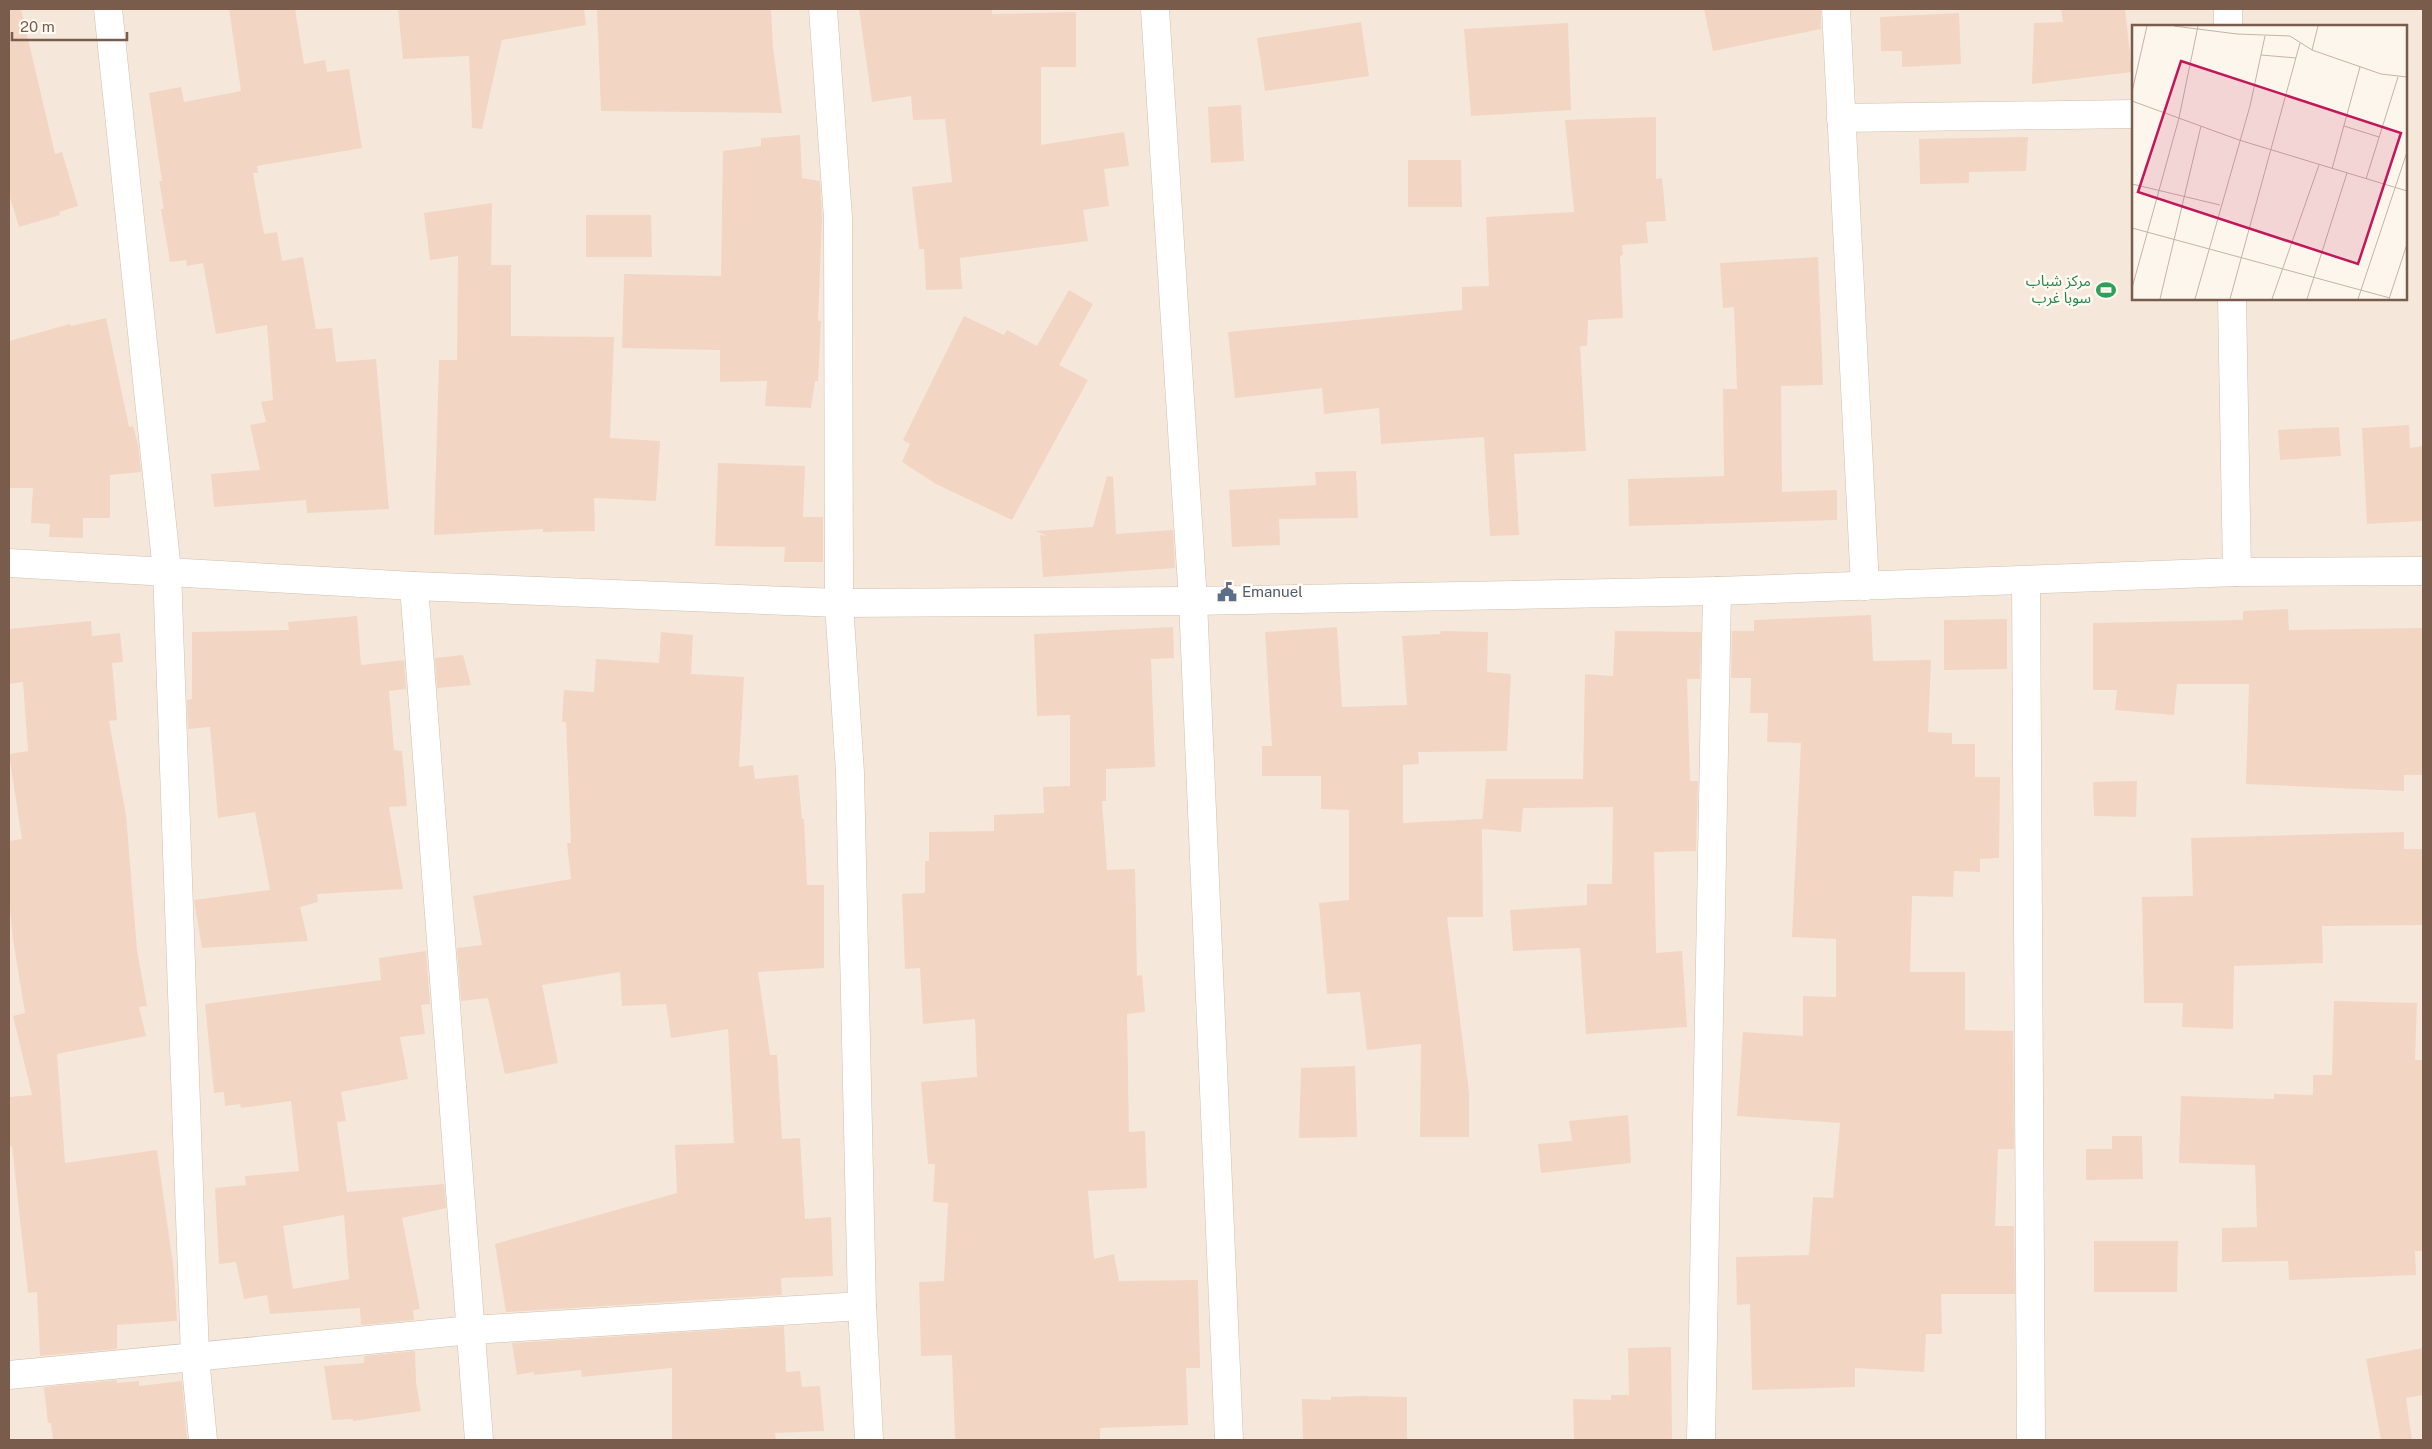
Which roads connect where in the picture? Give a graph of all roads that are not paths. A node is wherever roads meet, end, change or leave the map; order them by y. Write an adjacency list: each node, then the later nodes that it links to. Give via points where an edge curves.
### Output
1 (108, 9): 12 (street)
2 (823, 9): 19 (street, via 838,218)
3 (1155, 9): 18 (street)
4 (1836, 9): 8 (street)
5 (2228, 9): 6 (street)
6 (2228, 25)
7 (2132, 114): 8 (street)
8 (1841, 118): 16 (street)
9 (2232, 300): 13 (street)
10 (9, 563): 12 (street)
11 (2423, 570): 13 (street)
12 (167, 571): 15 (street); 22 (street)
13 (2237, 572): 14 (street)
14 (2026, 581): 16 (street); 29 (street)
15 (414, 586): 19 (street); 21 (street)
16 (1864, 586): 17 (street)
17 (1718, 591): 18 (street); 28 (street)
18 (1193, 601): 19 (street); 27 (street)
19 (839, 603): 20 (street, via 850,773)
20 (862, 1306): 21 (street); 26 (street)
21 (471, 1330): 22 (street); 25 (street)
22 (195, 1357): 23 (street); 24 (street)
23 (9, 1375)
24 (203, 1440)
25 (479, 1440)
26 (868, 1440)
27 (1229, 1440)
28 (1701, 1440)
29 (2031, 1440)

